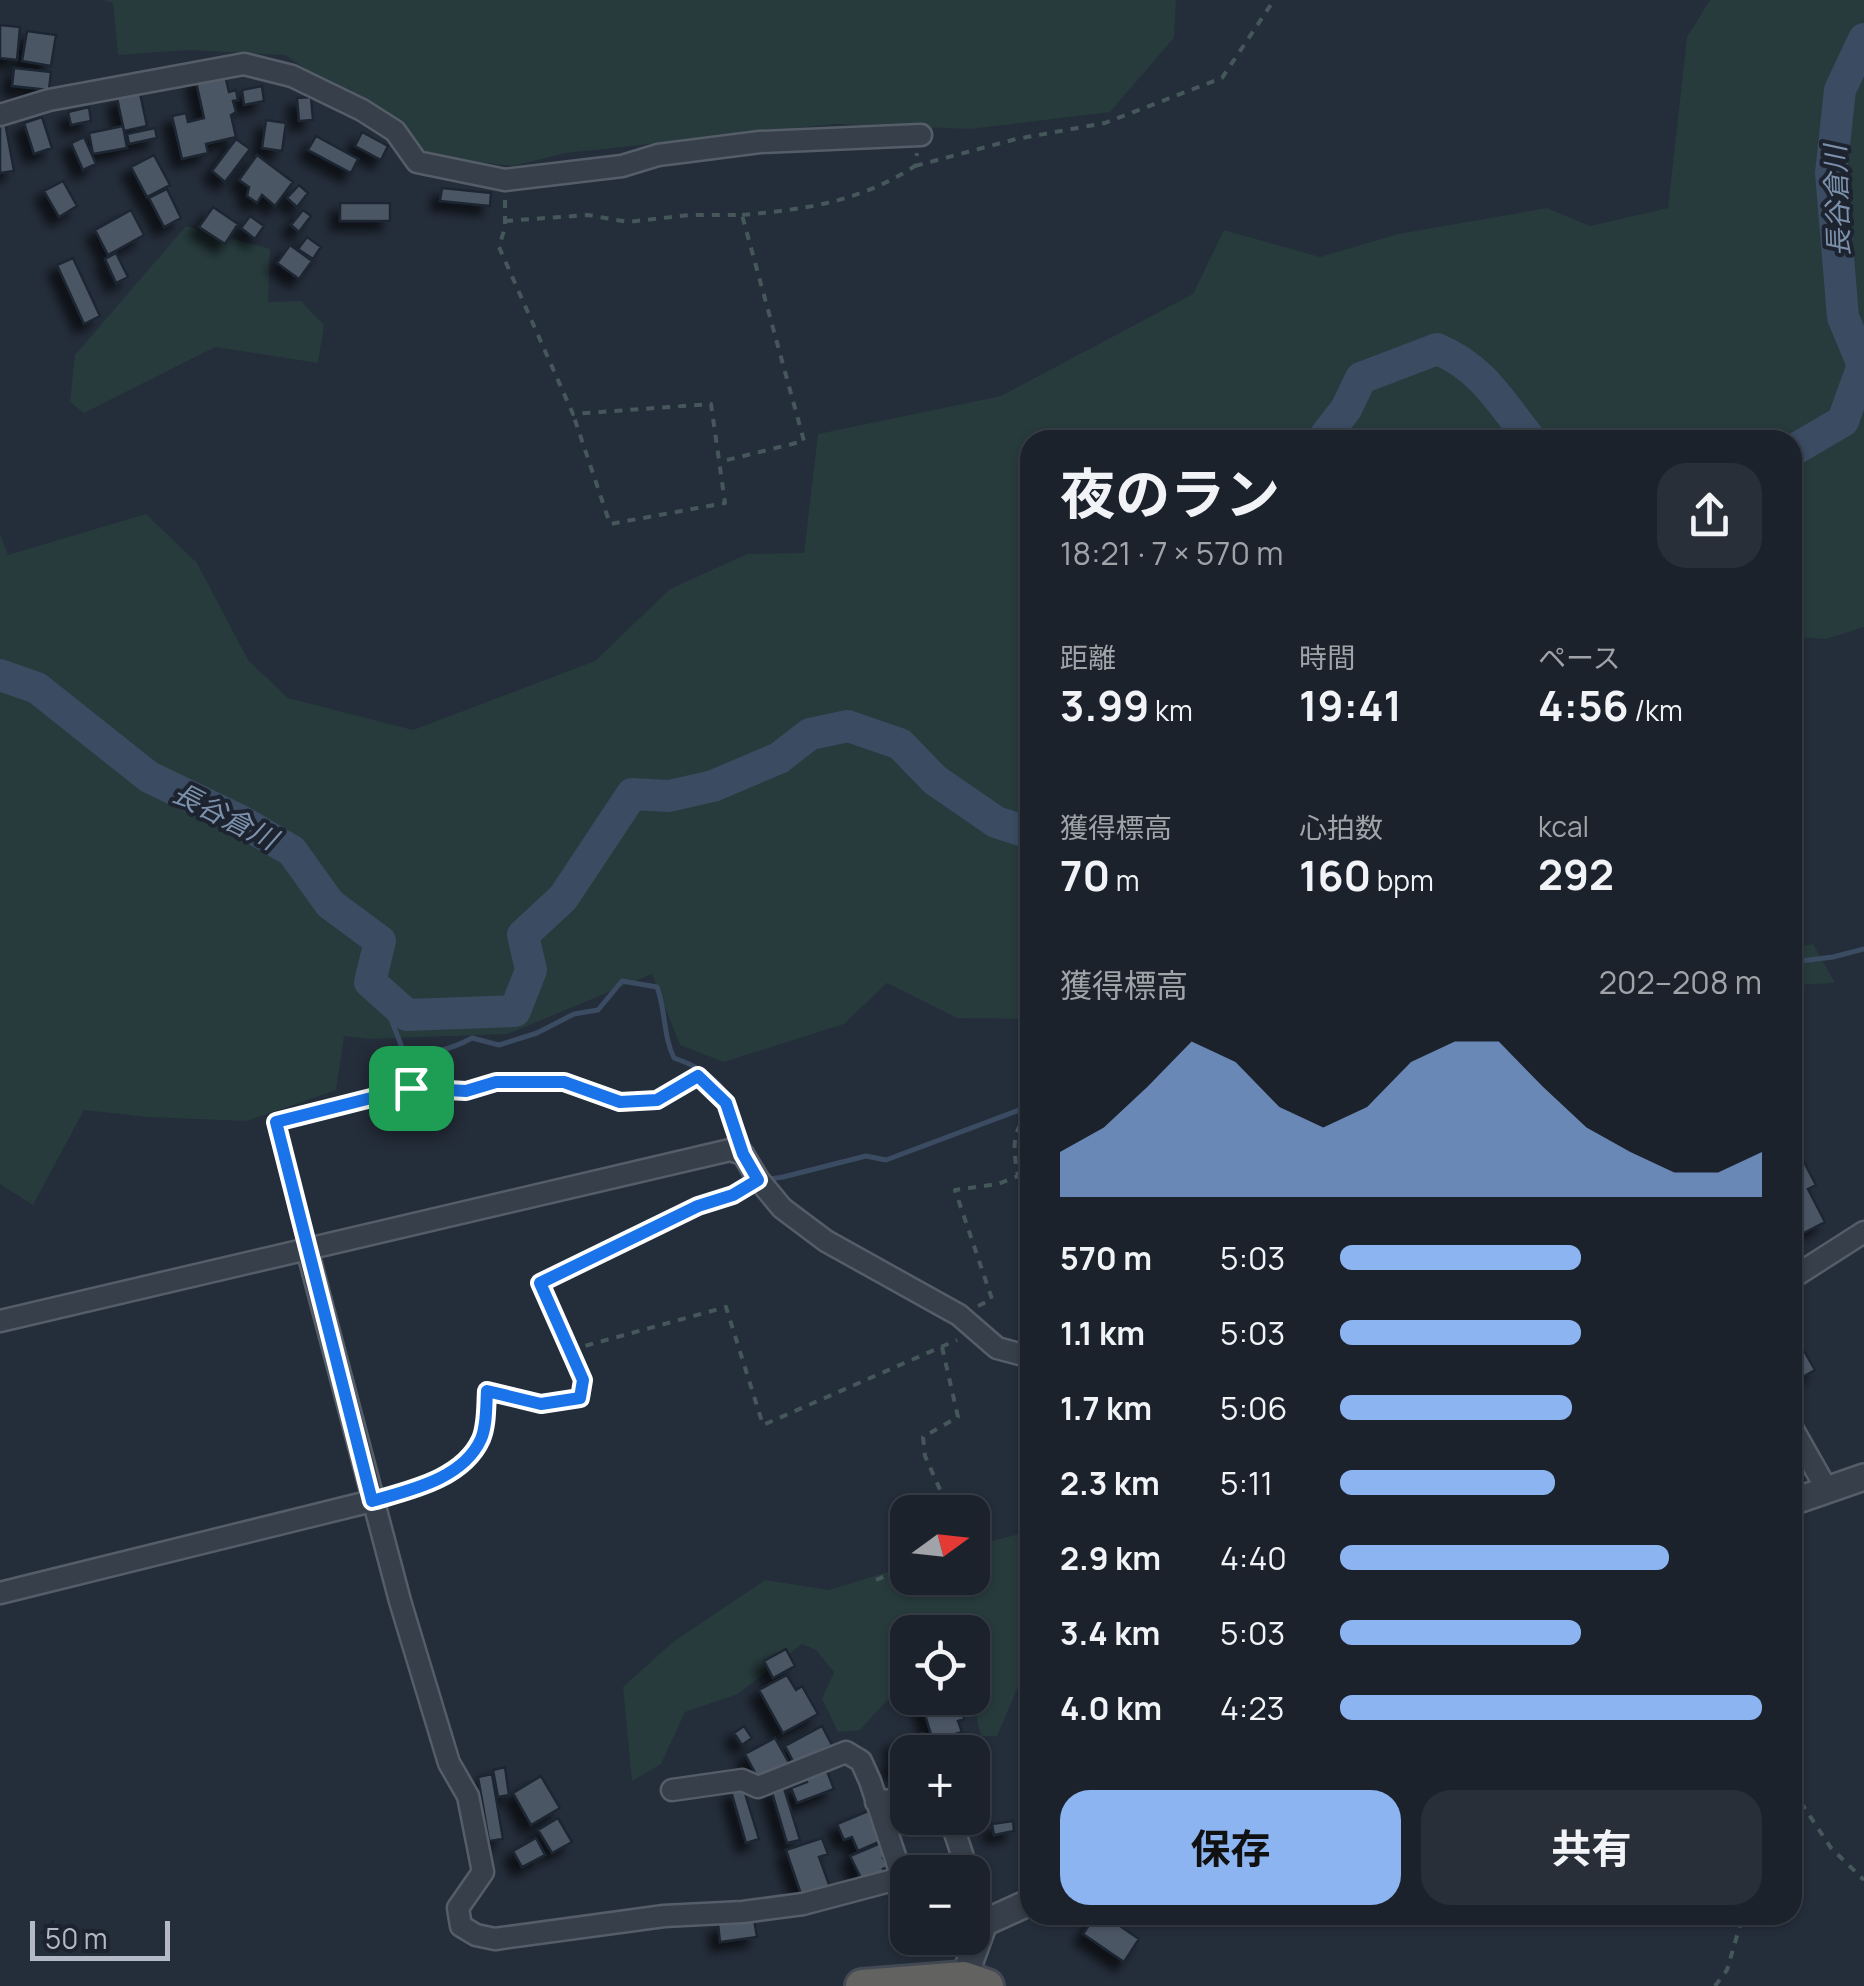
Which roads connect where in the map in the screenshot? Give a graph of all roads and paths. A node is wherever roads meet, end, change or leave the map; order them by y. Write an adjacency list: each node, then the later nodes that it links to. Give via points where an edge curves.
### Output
1 (1274, 0): 4 (path, via 1222,78 1105,123)
2 (0, 115): 5 (street, via 244,64 292,76 362,110 394,131 417,162)
3 (921, 135): 4 (path); 5 (street, via 760,142)
4 (915, 166): 6 (path, via 861,195)
5 (506, 180): 7 (path)
6 (742, 215): 7 (path); 9 (path, via 804,441)
7 (505, 221): 8 (path, via 499,246)
8 (573, 414): 9 (path, via 711,404); 9 (path, via 610,524 725,503)
9 (719, 462)
10 (1020, 1122): 16 (path, via 1012,1144 1018,1176 955,1190 992,1299)
11 (743, 1154): 12 (street); 14 (street, via 730,1150); 14 (path, via 726,1103 698,1076 657,1100 620,1102 564,1082 496,1082 466,1091 411,1088 276,1122)
12 (758, 1180): 16 (street, via 826,1241); 20 (path, via 540,1283)
13 (1864, 1232): 15 (street)
14 (307, 1249): 17 (street); 27 (street)
15 (1802, 1272)
16 (959, 1315): 18 (street)
17 (0, 1321)
18 (975, 1332): 19 (path); 21 (street, via 996,1348)
19 (942, 1347): 20 (path, via 764,1424 726,1308); 25 (path, via 958,1417 922,1437)
20 (570, 1350): 27 (path, via 583,1380 580,1398 541,1404 487,1391 484,1435 473,1454 426,1487)
21 (1020, 1354)
22 (1802, 1446): 24 (street)
23 (1864, 1477): 24 (street)
24 (1826, 1488): 26 (street)
25 (943, 1495)
26 (1802, 1498)
27 (372, 1501): 30 (street); 37 (street, via 449,1763 468,1796 478,1835 484,1872 457,1916 468,1932 495,1939)
28 (890, 1574): 29 (path)
29 (876, 1580)
30 (0, 1592)
31 (672, 1790): 33 (street, via 742,1780 758,1787 846,1752 861,1761)
32 (890, 1800): 33 (street)
33 (876, 1802): 35 (street)
34 (1802, 1803): 36 (path, via 1831,1848)
35 (894, 1855)
36 (1864, 1880)
37 (890, 1888)
38 (1020, 1906): 39 (street)
39 (990, 1920)
40 (1739, 1925): 44 (path)
41 (977, 1955): 42 (street)
42 (976, 1982): 43 (highway)
43 (862, 1986)
44 (1716, 1986)

